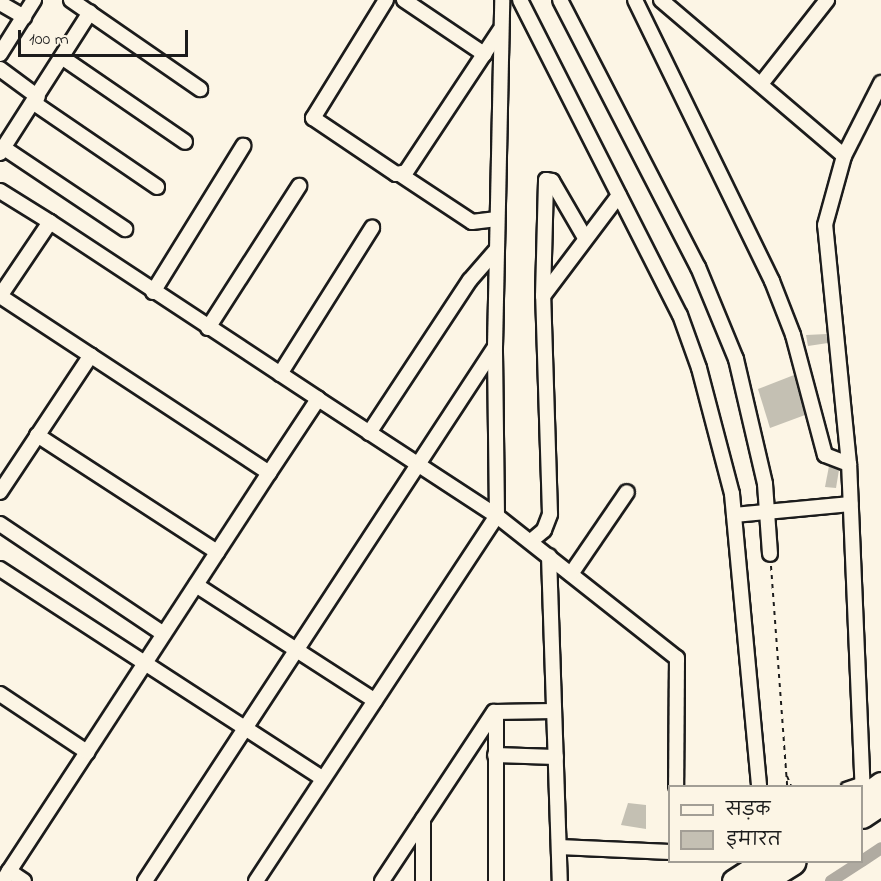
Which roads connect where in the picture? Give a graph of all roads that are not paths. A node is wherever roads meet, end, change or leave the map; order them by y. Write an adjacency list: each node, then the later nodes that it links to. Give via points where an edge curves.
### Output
1 (34, 0): 13 (street)
2 (71, 0): 12 (street)
3 (386, 0): 27 (street, via 313,118)
4 (404, 0): 16 (street)
5 (502, 0): 14 (street)
6 (520, 0): 31 (street)
7 (560, 0): 54 (street, via 698,267 736,358 752,415)
8 (635, 0): 49 (street, via 772,280 793,335 825,455)
9 (661, 0): 20 (street)
10 (827, 0): 20 (street)
11 (0, 3): 13 (street)
12 (90, 12): 17 (street); 21 (street)
13 (24, 17): 15 (street)
14 (500, 30): 16 (street); 32 (street)
15 (0, 54)
16 (484, 54): 27 (street)
17 (63, 58): 22 (street); 23 (street)
18 (0, 69): 22 (street)
19 (881, 83): 26 (street)
20 (761, 84): 26 (street)
21 (200, 89)
22 (36, 100): 25 (street); 29 (street)
23 (185, 142)
24 (243, 146): 38 (street)
25 (2, 151): 35 (street)
26 (844, 156): 49 (street, via 825,225)
27 (401, 175): 32 (street, via 472,222)
28 (298, 186): 41 (street)
29 (157, 188)
30 (0, 191): 33 (street)
31 (618, 195): 36 (street); 54 (street, via 690,341 727,466)
32 (497, 219): 37 (street)
33 (50, 222): 38 (street); 39 (street)
34 (372, 228): 44 (street)
35 (125, 230)
36 (585, 238): 40 (street); 40 (street, via 547,178)
37 (496, 250): 42 (street); 46 (street, via 470,280)
38 (153, 292): 41 (street)
39 (0, 296): 43 (street)
40 (543, 296): 57 (street, via 550,514 544,530)
41 (208, 328): 44 (street)
42 (495, 347): 48 (street); 55 (street)
43 (91, 356): 47 (street); 50 (street)
44 (280, 374): 45 (street)
45 (318, 399): 46 (street); 50 (street)
46 (369, 433): 48 (street)
47 (37, 435): 51 (street); 58 (street)
48 (418, 464): 55 (street); 65 (street)
49 (849, 464): 53 (street)
50 (269, 473): 58 (street)
51 (0, 492)
52 (627, 492): 62 (street)
53 (850, 504): 54 (street); 78 (street)
54 (751, 514): 59 (street); 77 (street)
55 (497, 516): 57 (street); 68 (street)
56 (0, 524): 64 (street)
57 (531, 541): 60 (street)
58 (218, 552): 63 (street)
59 (770, 554)
60 (549, 556): 62 (street); 69 (street)
61 (0, 569): 66 (street)
62 (571, 574): 76 (street, via 677,658)
63 (196, 585): 64 (street); 65 (street)
64 (164, 634): 66 (street)
65 (296, 648): 68 (street); 71 (street)
66 (144, 664): 71 (street); 72 (street)
67 (0, 694): 72 (street)
68 (375, 701): 75 (street)
69 (554, 711): 70 (street); 74 (street)
70 (496, 712): 73 (street); 79 (street)
71 (242, 729): 75 (street); 85 (street)
72 (87, 752): 83 (street)
73 (495, 755): 74 (street); 89 (street)
74 (556, 757): 80 (street)
75 (322, 779): 86 (street)
76 (676, 785)
77 (759, 785)
78 (868, 795)
79 (423, 819): 87 (street); 88 (street)
80 (559, 847): 81 (street); 90 (street)
81 (668, 852)
82 (772, 869): 91 (street)
83 (6, 876): 84 (street)
84 (24, 881)
85 (145, 881)
86 (256, 881)
87 (382, 881)
88 (423, 881)
89 (496, 881)
90 (560, 881)
91 (733, 881)

